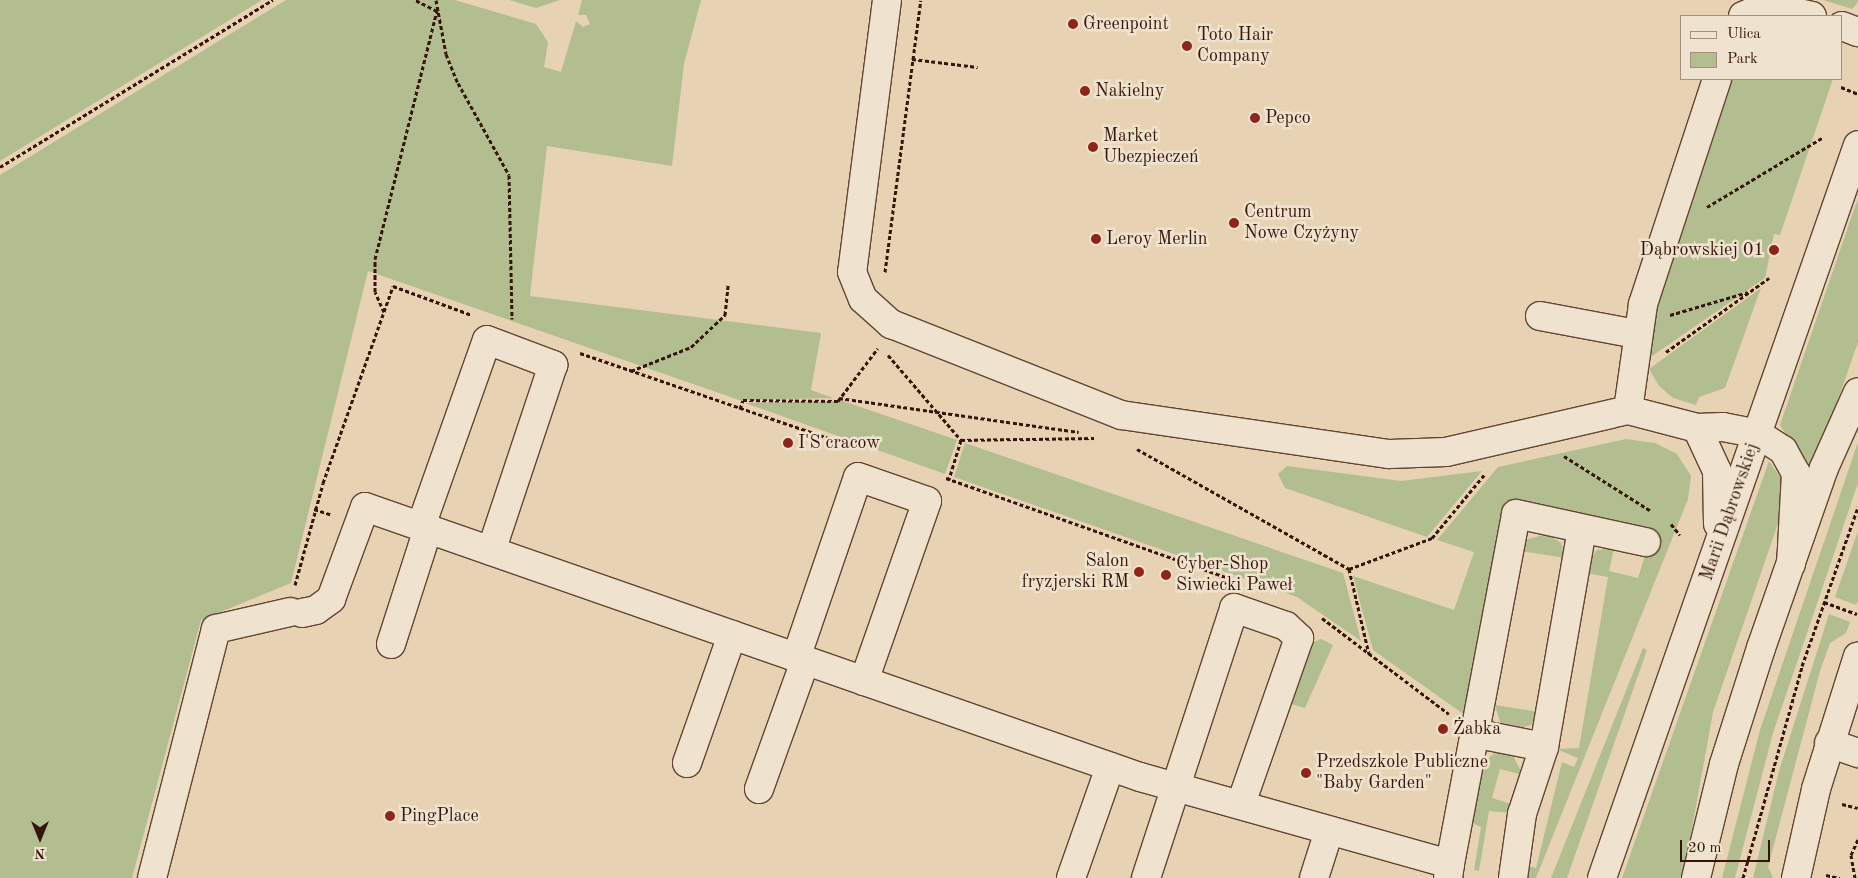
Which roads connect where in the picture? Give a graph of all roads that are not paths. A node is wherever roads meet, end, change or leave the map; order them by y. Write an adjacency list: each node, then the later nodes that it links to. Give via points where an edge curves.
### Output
1 (886, 0): 11 (street, via 852,272 859,294 870,308 910,334 1121,415 1390,454 1446,452)
2 (1746, 9): 3 (street, via 1773,6)
3 (1808, 15)
4 (1843, 26): 5 (street)
5 (1858, 32)
6 (1717, 80): 9 (street)
7 (1858, 146): 13 (street, Marii Dąbrowskiej)
8 (1540, 316): 9 (street)
9 (1637, 329): 11 (street)
10 (1858, 392): 19 (street, via 1824,468)
11 (1628, 410): 12 (street)
12 (1697, 428): 13 (street, via 1723,427); 18 (street, via 1710,450 1719,480)
13 (1758, 434): 18 (street, Marii Dąbrowskiej); 19 (street, via 1783,450 1796,473)
14 (425, 528): 17 (street); 17 (street, via 487,340 553,365); 21 (street); 36 (street, via 365,507 331,599 316,610 295,606 216,629)
15 (1582, 529): 16 (street); 25 (street, via 1516,514); 27 (street)
16 (1646, 542)
17 (490, 551): 20 (street)
18 (1716, 553): 41 (street, Marii Dąbrowskiej)
19 (1791, 564): 42 (street, via 1732,739)
20 (732, 635): 23 (street); 29 (street)
21 (391, 644)
22 (1858, 656): 26 (street)
23 (801, 659): 24 (street); 24 (street, via 858,477 926,501); 32 (street)
24 (864, 681): 30 (street)
25 (1478, 734): 27 (street); 35 (street)
26 (1829, 743): 28 (street); 43 (street)
27 (1544, 747): 40 (street, via 1522,814)
28 (1858, 753)
29 (687, 763)
30 (1110, 767): 31 (street); 37 (street)
31 (1174, 787): 33 (street); 33 (street, via 1234,608 1286,626 1299,638); 38 (street)
32 (759, 789)
33 (1241, 804): 34 (street)
34 (1330, 831): 35 (street); 39 (street)
35 (1449, 871)
36 (152, 878)
37 (1070, 878)
38 (1146, 878)
39 (1314, 878)
40 (1513, 878)
41 (1602, 878)
42 (1696, 878)
43 (1796, 878)

